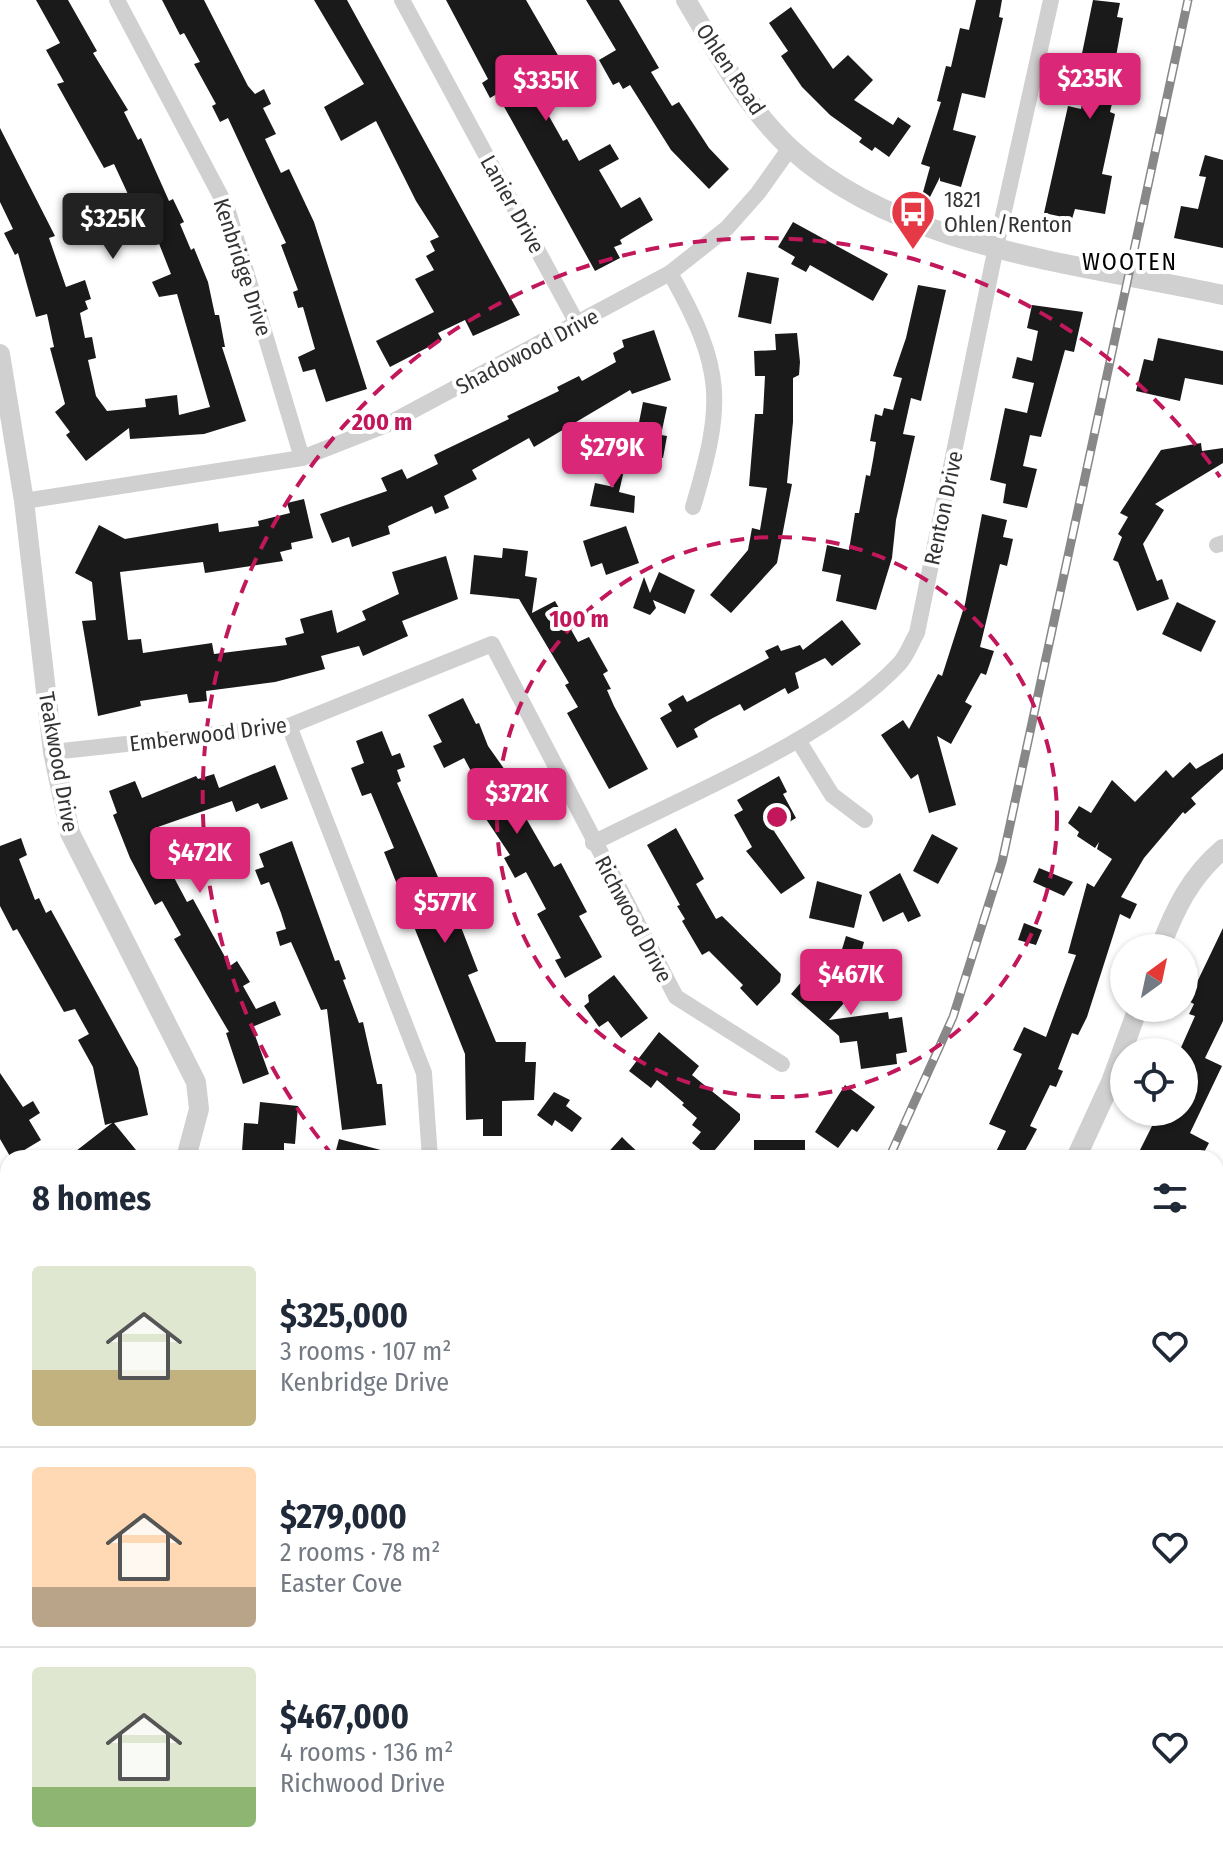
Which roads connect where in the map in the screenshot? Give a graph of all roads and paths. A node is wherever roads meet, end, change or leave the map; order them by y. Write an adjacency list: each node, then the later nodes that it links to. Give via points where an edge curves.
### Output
1 (117, 0): 11 (street, Kenbridge Drive, via 227,208)
2 (402, 0): 9 (street, Lanier Drive)
3 (686, 0): 5 (street, Ohlen Road, via 741,90)
4 (1051, 0): 6 (street, Renton Drive)
5 (790, 148): 6 (street, Ohlen Road, via 864,202 901,219); 7 (street, Shadowood Drive, via 727,228)
6 (996, 247): 8 (street, Ohlen Road); 16 (street, Renton Drive, via 917,633 901,662 877,685)
7 (670, 273): 9 (street, Shadowood Drive); 13 (street, via 695,318 716,394 712,443)
8 (1223, 295)
9 (578, 325): 11 (street, Shadowood Drive, via 386,425)
10 (0, 354): 12 (street, Teakwood Drive)
11 (302, 458): 12 (street, Shadowood Drive)
12 (24, 501): 17 (street, Teakwood Drive)
13 (693, 507)
14 (492, 644): 15 (street, Emberwood Drive); 19 (street, Richwood Drive)
15 (289, 726): 17 (street, Emberwood Drive); 25 (street, via 424,1073)
16 (798, 740): 18 (street, via 832,795); 19 (street, Renton Drive)
17 (53, 752): 24 (street, Teakwood Drive, via 70,833 196,1082 199,1109)
18 (865, 820)
19 (593, 843): 23 (street, Richwood Drive, via 676,997)
20 (1223, 849): 21 (street, via 1179,899)
21 (1165, 934)
22 (1133, 1022): 26 (street)
23 (782, 1064)
24 (189, 1150)
25 (433, 1150)
26 (1080, 1150)

